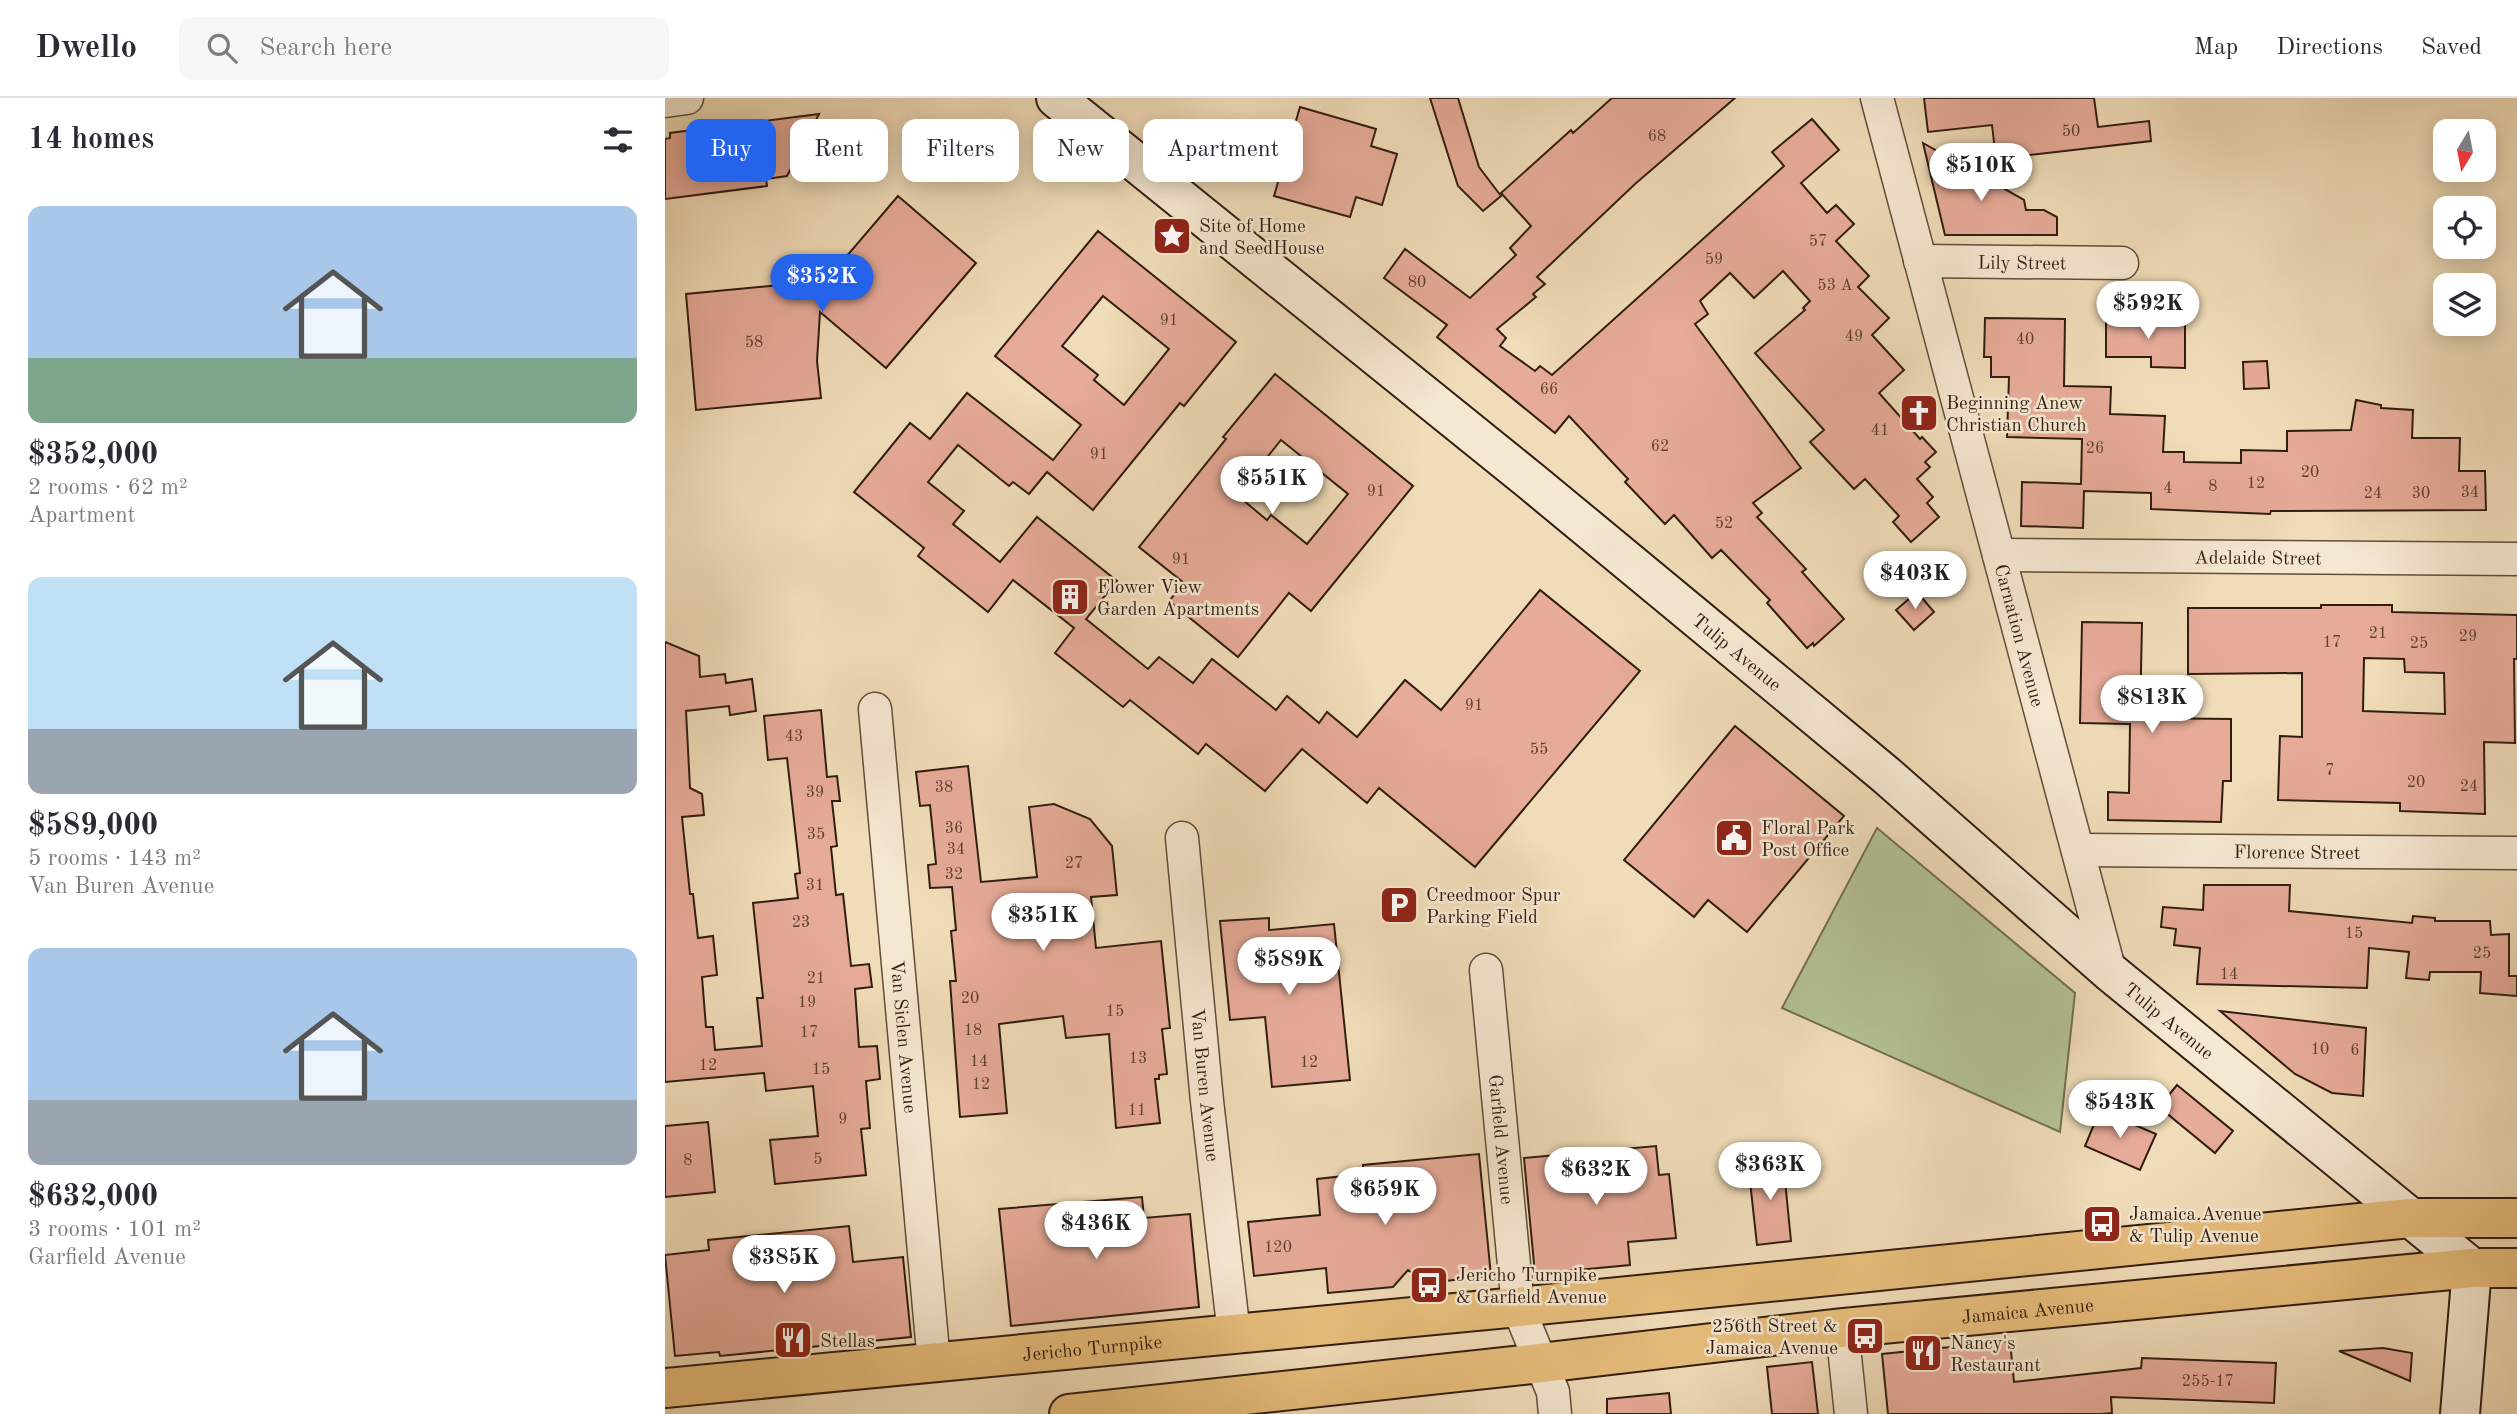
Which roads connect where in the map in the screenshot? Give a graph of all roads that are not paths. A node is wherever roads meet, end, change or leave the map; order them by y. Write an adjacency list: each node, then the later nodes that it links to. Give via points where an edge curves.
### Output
1 (687, 98): 4 (street)
2 (1056, 98): 14 (main road, Tulip Avenue, via 1887,775)
3 (1877, 98): 5 (street, Carnation Avenue)
4 (665, 100)
5 (1920, 261): 6 (street, Lily Street); 7 (street, Carnation Avenue)
6 (2122, 263)
7 (1999, 555): 8 (street, Adelaide Street); 11 (street, Carnation Avenue)
8 (2517, 559)
9 (875, 709): 22 (street, Van Siclen Avenue)
10 (1182, 838): 21 (street, Van Buren Avenue)
11 (2078, 850): 12 (street, Florence Street); 14 (street, Carnation Avenue)
12 (2517, 853)
13 (1486, 970): 19 (street, Garfield Avenue)
14 (2110, 972): 15 (main road, Tulip Avenue)
15 (2410, 1218): 16 (main road); 17 (main road, Tulip Avenue); 19 (main road)
16 (2517, 1218)
17 (2472, 1268): 18 (main road, Jamaica Avenue); 20 (main road, Jamaica Avenue); 29 (main road)
18 (2517, 1268)
19 (1518, 1307): 21 (main road, Jericho Turnpike); 23 (street, Garfield Avenue)
20 (1842, 1328): 23 (main road, Jamaica Avenue); 28 (street)
21 (1234, 1334): 22 (main road, Jericho Turnpike)
22 (934, 1363): 24 (main road, Jericho Turnpike)
23 (1541, 1363): 25 (main road); 27 (street, Garfield Avenue, via 1553,1392)
24 (665, 1388)
25 (1257, 1404): 26 (main road)
26 (1069, 1414)
27 (1555, 1414)
28 (1851, 1414)
29 (2460, 1414)

